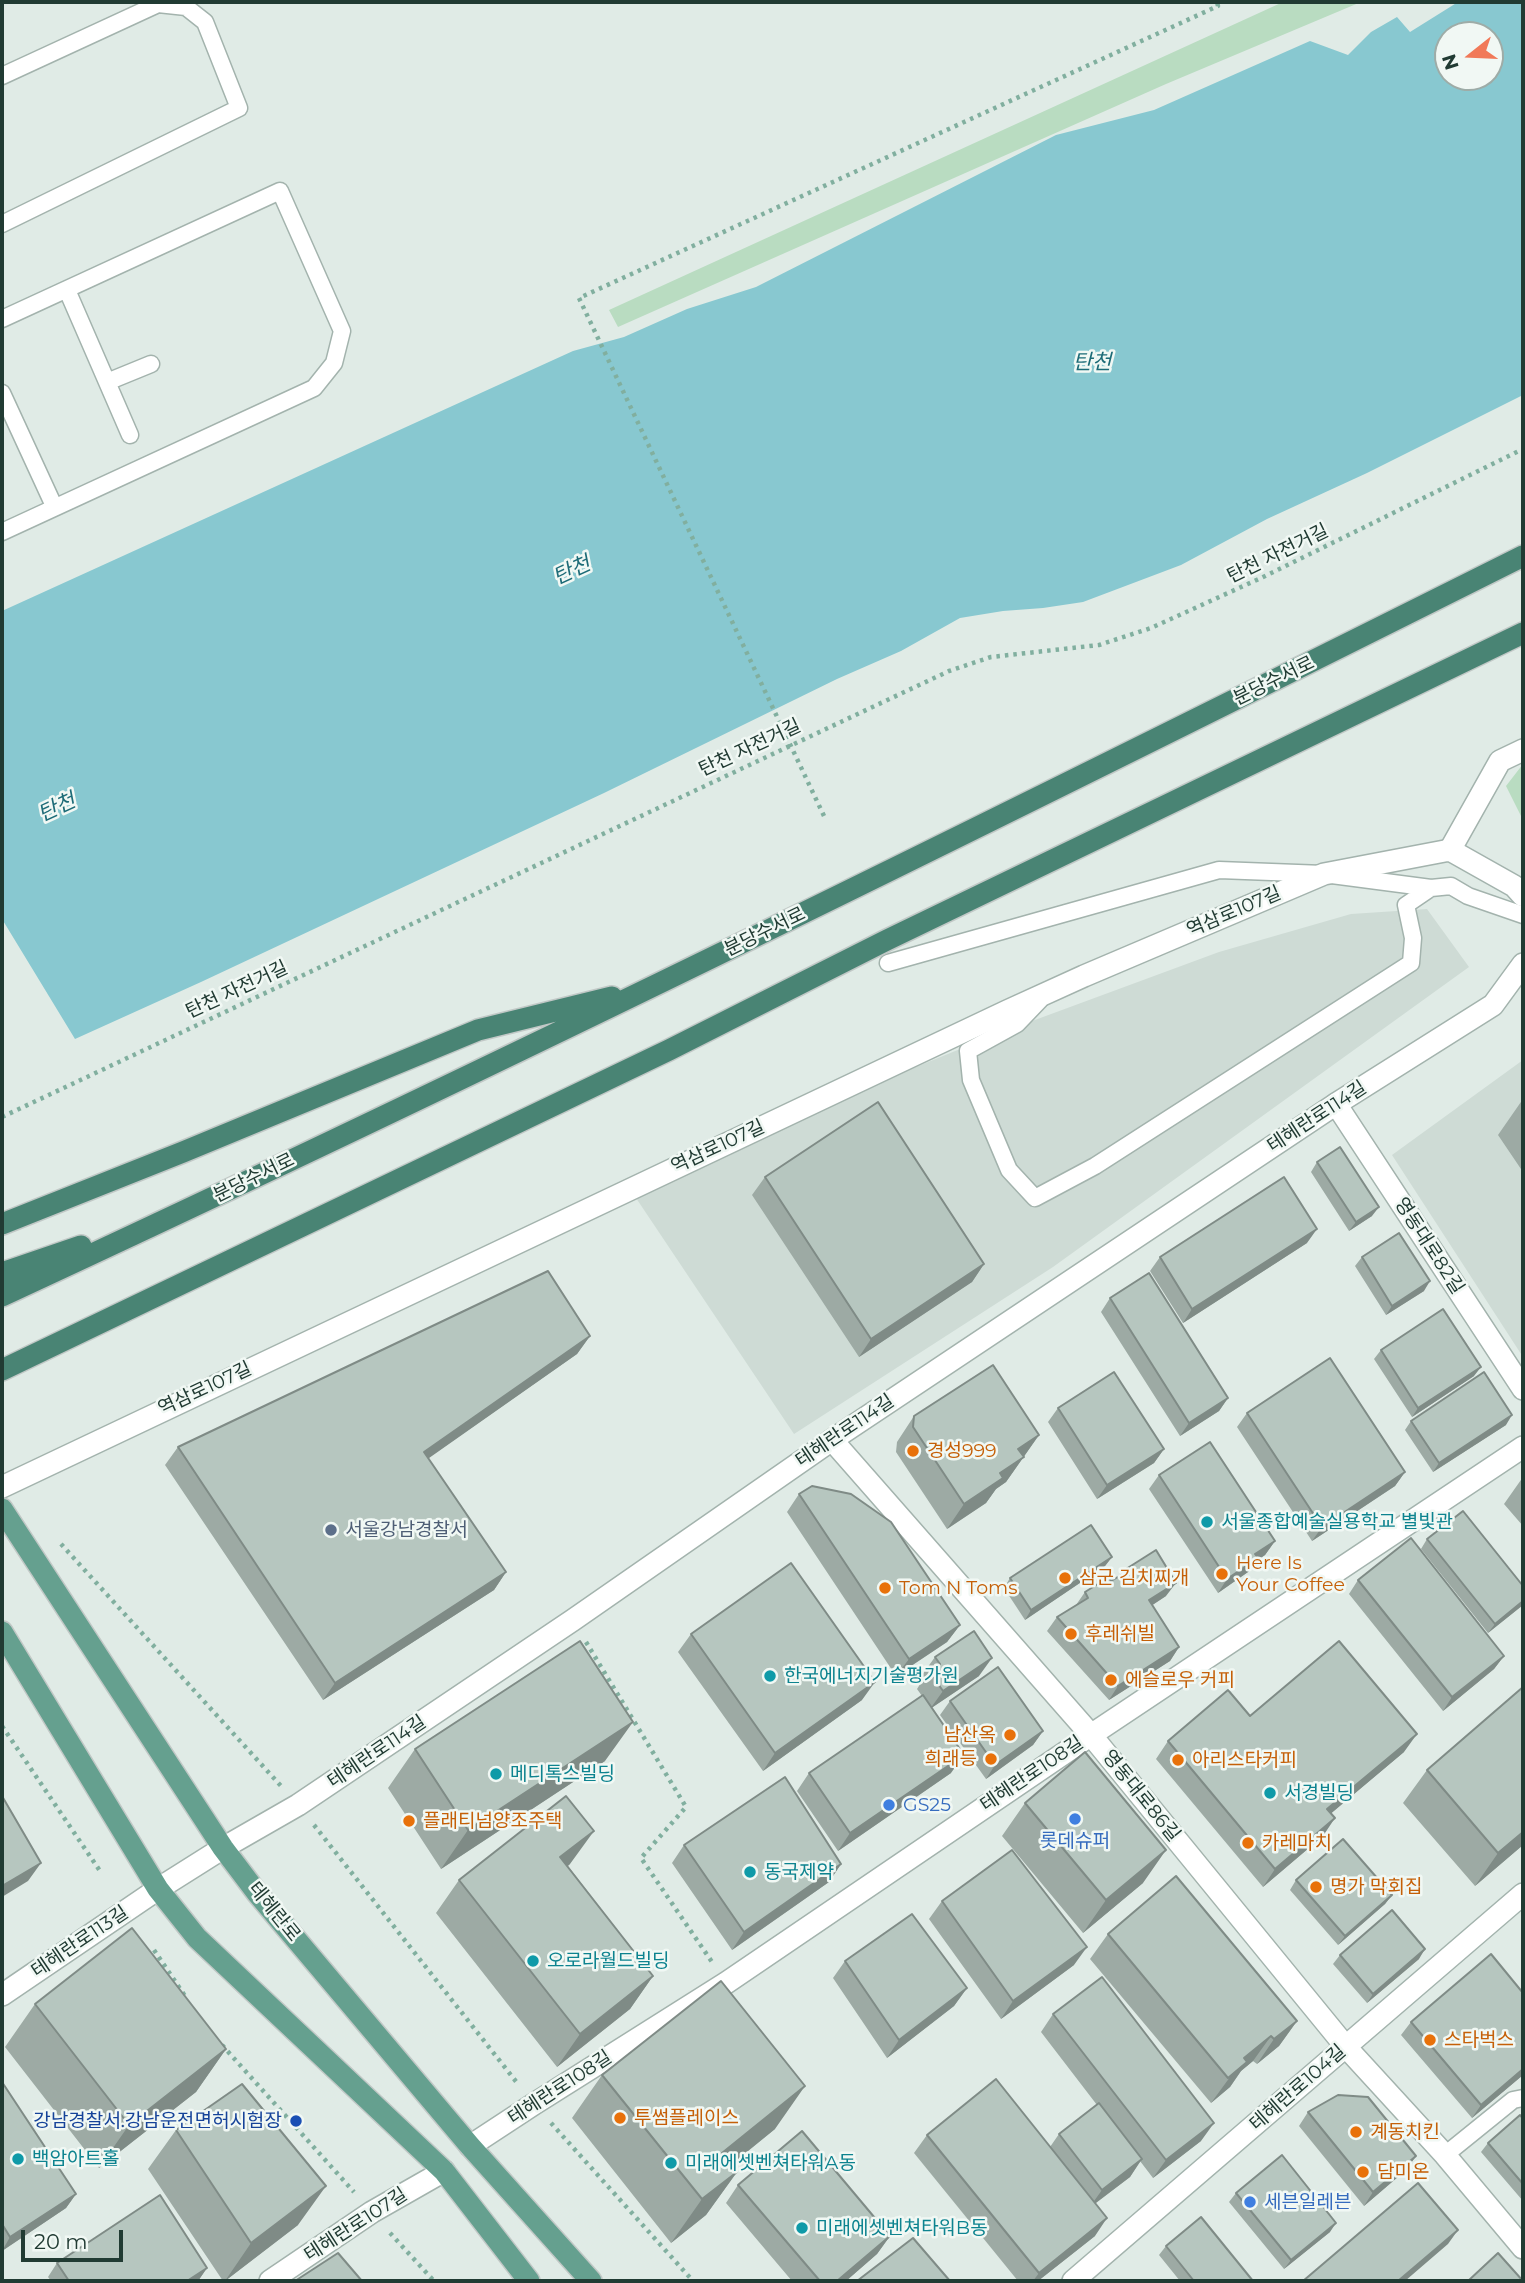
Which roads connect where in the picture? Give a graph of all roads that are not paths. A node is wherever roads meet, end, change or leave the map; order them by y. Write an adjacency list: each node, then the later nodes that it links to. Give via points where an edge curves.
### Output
1 (2, 76): 2 (lane, via 158,4 186,6 205,22 239,108)
2 (2, 224)
3 (67, 290): 4 (lane); 6 (lane); 9 (lane, via 280,191 342,331 334,363 314,388)
4 (2, 319)
5 (151, 364): 6 (lane)
6 (107, 382): 8 (lane)
7 (2, 393): 9 (lane)
8 (130, 435)
9 (54, 506): 10 (lane)
10 (2, 532)
11 (1523, 556): 21 (highway, 분당수서로)
12 (1523, 633): 28 (highway)
13 (1523, 750): 14 (street, via 1500,761)
14 (1450, 850): 15 (street, 역삼로107길); 17 (street)
15 (1324, 874): 16 (lane); 19 (lane, via 1219,870); 22 (street, 역삼로107길)
16 (1431, 888): 18 (lane, via 1451,886); 22 (lane, via 1406,905 1413,938 1411,963 1095,1166 1035,1198 1009,1170 971,1080 968,1051 1017,1024)
17 (1523, 896)
18 (1523, 915)
19 (888, 963)
20 (1523, 964): 23 (street, 테헤란로114길, via 1493,1005)
21 (654, 986): 24 (highway, 분당수서로); 25 (highway, via 478,1030)
22 (1046, 993): 32 (street, 역삼로107길)
23 (1336, 1104): 29 (street, 영동대로82길); 30 (street, 테헤란로114길)
24 (179, 1214): 26 (highway); 27 (highway, 분당수서로)
25 (2, 1224)
26 (2, 1273)
27 (2, 1296)
28 (2, 1370)
29 (1523, 1389)
30 (832, 1440): 35 (street, 영동대로86길); 36 (street, 테헤란로114길, via 298,1805)
31 (1523, 1447): 35 (street, 테헤란로108길)
32 (2, 1487)
33 (2, 1509): 36 (main road, 테헤란로)
34 (2, 1632): 37 (main road)
35 (1091, 1735): 40 (street, 영동대로86길); 42 (street, 테헤란로108길, via 726,1983)
36 (223, 1848): 37 (street, 테헤란로114길); 42 (main road, 테헤란로)
37 (158, 1889): 39 (street, 테헤란로113길); 44 (main road, via 197,1937)
38 (1523, 1894): 40 (street, 테헤란로104길)
39 (2, 1995)
40 (1346, 2047): 43 (street, 영동대로86길); 49 (street, 테헤란로104길)
41 (1523, 2098): 43 (lane, via 1513,2100)
42 (470, 2146): 48 (main road, 테헤란로)
43 (1445, 2155): 45 (street, 영동대로86길)
44 (444, 2171): 46 (street, 테헤란로107길, via 372,2212); 47 (main road)
45 (1523, 2248)
46 (270, 2281)
47 (529, 2281)
48 (591, 2281)
49 (1073, 2281)

